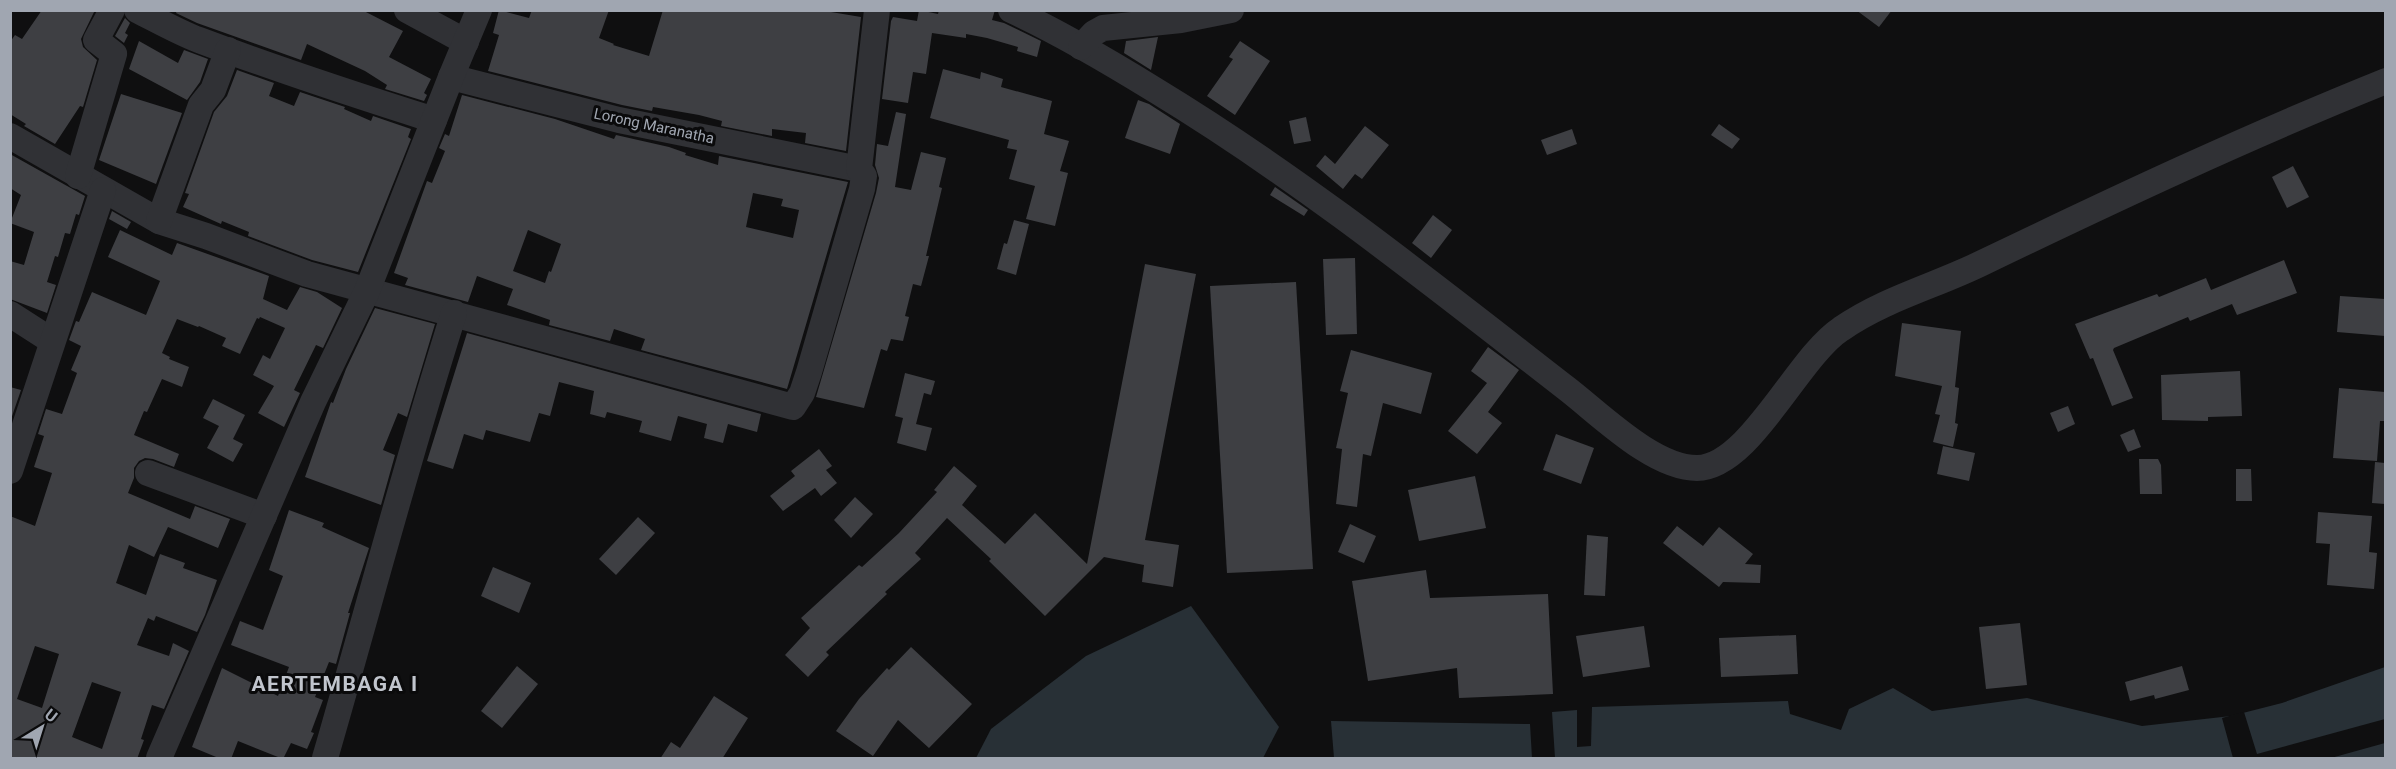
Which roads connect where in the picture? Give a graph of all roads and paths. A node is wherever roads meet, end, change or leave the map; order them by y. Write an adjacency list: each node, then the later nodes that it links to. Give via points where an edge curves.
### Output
1 (112, 10): 16 (street, via 96,40 114,54)
2 (137, 10): 10 (street)
3 (407, 10): 9 (street)
4 (479, 10): 9 (street)
5 (877, 10): 15 (street)
6 (1011, 10): 8 (street, via 1050,28)
7 (1231, 10): 8 (street)
8 (1090, 30): 12 (street, via 1187,110 1318,197 1631,440 1671,464 1699,468 1735,452 1813,356 1835,333 1865,313)
9 (466, 42): 11 (street)
10 (228, 50): 13 (street); 18 (street, via 213,90 201,105)
11 (451, 77): 13 (street); 15 (street, Lorong Maranatha, via 619,120)
12 (2385, 81)
13 (434, 120): 19 (street)
14 (10, 136): 16 (street)
15 (859, 169): 20 (street, via 864,176 856,210 809,372 793,407)
16 (78, 176): 17 (street)
17 (103, 190): 18 (street); 22 (street)
18 (159, 221): 19 (street)
19 (367, 291): 20 (street); 25 (street)
20 (454, 313): 27 (street)
21 (10, 314): 22 (street)
22 (52, 341): 23 (street)
23 (10, 471)
24 (148, 473): 25 (street)
25 (264, 516): 26 (street)
26 (159, 759)
27 (325, 759)

